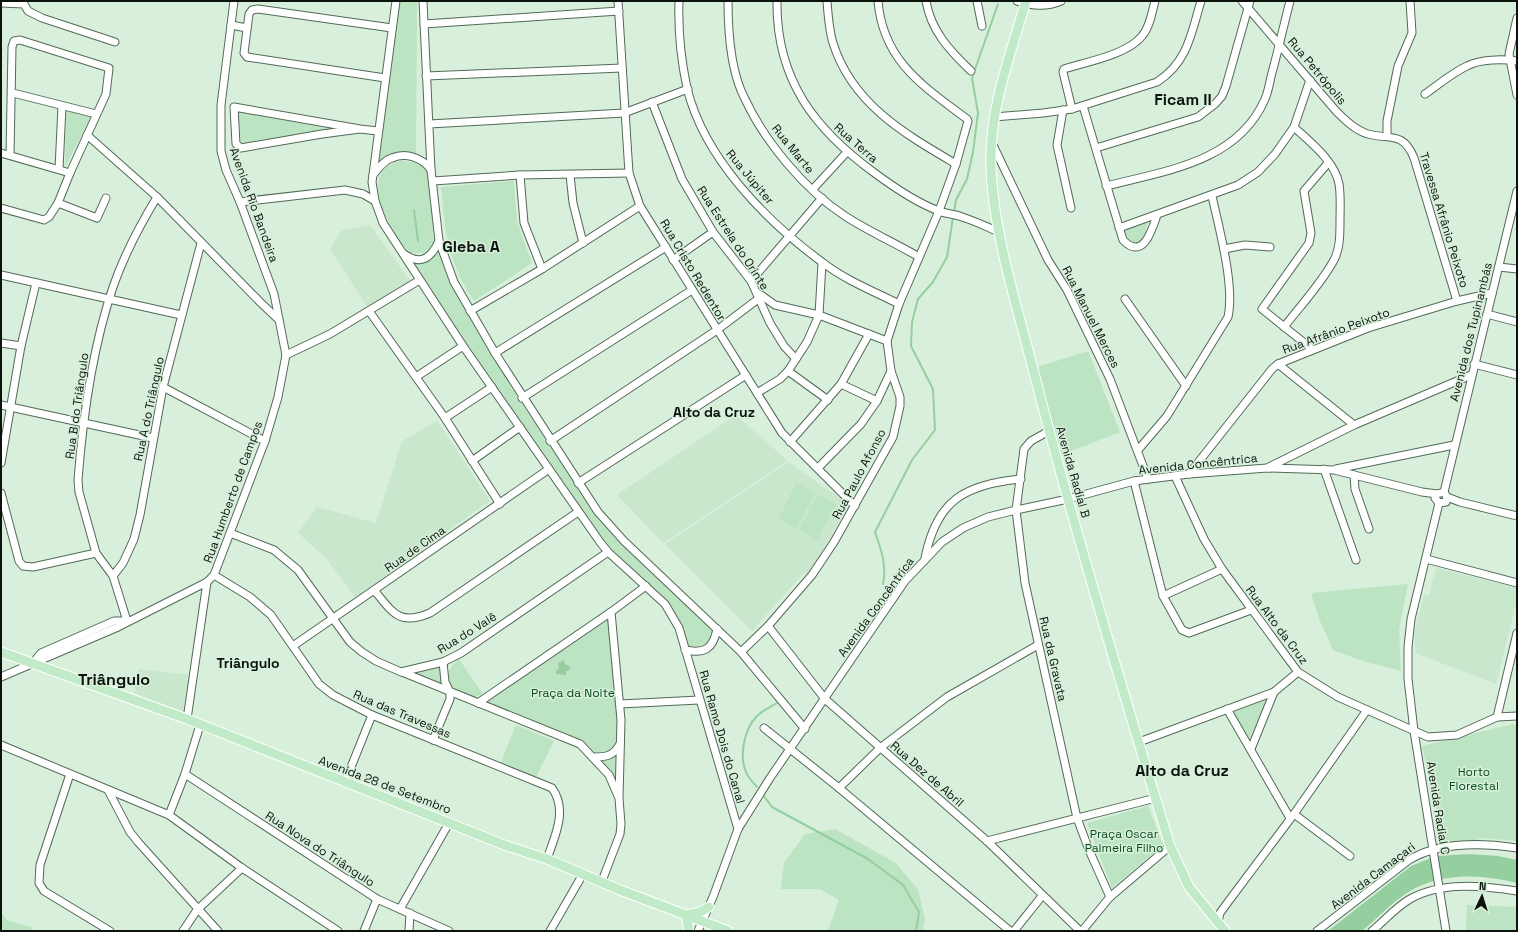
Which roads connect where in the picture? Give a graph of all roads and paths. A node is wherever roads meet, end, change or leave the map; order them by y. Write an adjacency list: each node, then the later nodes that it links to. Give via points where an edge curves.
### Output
1 (234, 1): 25 (street, Avenida Rio Bandeira)
2 (396, 1): 28 (street, Rua Ramo Dois do Canal)
3 (423, 1): 24 (street)
4 (618, 1): 22 (street, Rua Cristo Redentor)
5 (679, 1): 38 (street, Rua Júpiter, via 683,67)
6 (728, 1): 74 (street, Rua Marte, via 734,67 744,99 765,134 799,177)
7 (777, 1): 58 (street, Rua Terra, via 786,65 800,96 823,128)
8 (827, 1): 62 (street, via 832,42 840,62 860,94 886,119)
9 (878, 1): 62 (street, Rua Paulo Afonso, via 881,24 898,59 926,89 967,118)
10 (926, 1): 34 (street, via 934,26 942,40)
11 (977, 1): 26 (street)
12 (1061, 1): 19 (street, via 1040,5)
13 (1155, 1): 45 (street, via 1142,36 1129,46 1113,54 1064,69)
14 (1201, 1): 44 (street, via 1183,56 1168,74 1156,82)
15 (1242, 1): 21 (street, Rua Petrópolis)
16 (1290, 1): 31 (street)
17 (1410, 1): 55 (street, via 1412,33 1398,66 1387,121)
18 (24, 2): 20 (street); 29 (street, via 28,11 42,18)
19 (1023, 2): 49 (main road, Avenida Radial B)
20 (1, 3)
21 (1249, 5): 31 (street, Rua Petrópolis); 57 (street, via 1226,86 1222,96 1211,107 1198,117)
22 (619, 11): 24 (street); 33 (street, Rua Cristo Redentor)
23 (1517, 18): 30 (street)
24 (424, 24): 35 (street)
25 (231, 25): 27 (street); 81 (street, Avenida Rio Bandeira, via 221,105 220,138 226,170)
26 (982, 26)
27 (247, 28): 28 (street, via 249,14 252,10 258,9); 36 (street, via 244,53 247,57)
28 (392, 28): 36 (street, Rua Ramo Dois do Canal)
29 (115, 42)
30 (1515, 42): 32 (street)
31 (1280, 44): 37 (street, Rua Petrópolis); 73 (street, via 1265,98 1255,118 1239,136 1215,154 1180,167)
32 (1512, 58): 40 (street, via 1478,62 1467,66); 41 (street)
33 (622, 68): 35 (street); 47 (street, Rua Cristo Redentor)
34 (971, 71)
35 (426, 76): 50 (street)
36 (385, 78): 53 (street, Rua Ramo Dois do Canal)
37 (1310, 80): 51 (street); 55 (street, Rua Petrópolis, via 1348,122 1369,134)
38 (688, 89): 42 (street); 91 (street, Rua Júpiter, via 717,155 752,200)
39 (13, 92): 43 (street); 48 (street, via 12,46 14,41 20,40 109,68 108,91); 60 (street)
40 (1425, 94)
41 (1517, 94)
42 (652, 102): 47 (street); 89 (street, Rua Estrela do Orinte, via 682,179)
43 (62, 106): 48 (street); 64 (street)
44 (1082, 106): 45 (street); 57 (street)
45 (1072, 109): 46 (street)
46 (1063, 110): 49 (street); 85 (street, via 1057,145)
47 (624, 113): 50 (street); 67 (street, Rua Cristo Redentor)
48 (96, 114): 54 (street)
49 (994, 117): 56 (main road, Avenida Radial B)
50 (429, 124): 66 (street)
51 (1294, 127): 61 (street); 76 (street, via 1275,154 1258,172 1238,186)
52 (360, 129): 52 (street, via 295,118 234,107 236,144 241,148); 53 (street)
53 (378, 130): 71 (street, Rua Ramo Dois do Canal)
54 (87, 135): 68 (street); 77 (street)
55 (1387, 136): 114 (street, Travessa Afrânio Peixoto, via 1403,142 1412,152)
56 (992, 143): 63 (main road, Avenida Radial B); 65 (street, Rua Manuel Merces)
57 (1096, 148): 73 (street)
58 (847, 152): 74 (street); 86 (street, Rua Terra, via 895,188)
59 (1, 153): 60 (street)
60 (10, 155): 64 (street)
61 (1328, 163): 123 (street, via 1339,184 1339,245 1335,259 1325,274); 123 (street, via 1304,191 1311,233 1309,242 1262,308 1262,311)
62 (956, 164): 86 (street, Rua Paulo Afonso)
63 (990, 166): 65 (street); 90 (main road, Avenida Radial B)
64 (59, 169): 68 (street)
65 (1004, 169): 162 (street, Rua Manuel Merces, via 1110,379)
66 (431, 170): 71 (street, via 423,162 407,156 391,158); 72 (street)
67 (629, 172): 69 (street); 83 (street, Rua Cristo Redentor)
68 (70, 173): 82 (street)
69 (570, 174): 70 (street); 94 (street, via 573,203)
70 (520, 175): 72 (street); 103 (street, via 524,223)
71 (373, 176): 80 (street, Rua Ramo Dois do Canal)
72 (433, 181): 92 (street)
73 (1106, 186): 88 (street)
74 (813, 189): 79 (street, Rua Marte)
75 (1517, 191): 102 (street, Avenida dos Tupinambás)
76 (1212, 196): 87 (street); 97 (street)
77 (157, 197): 93 (street); 113 (street, Rua B do Triângulo, via 134,237)
78 (106, 198): 82 (street, via 97,218)
79 (822, 198): 91 (street); 99 (street, Rua Marte, via 844,216)
80 (375, 201): 81 (street, via 363,194 345,190); 98 (street, Rua Ramo Dois do Canal, via 383,223)
81 (240, 202): 121 (street, Avenida Rio Bandeira, via 274,294)
82 (58, 203): 84 (street, via 48,219 44,220)
83 (640, 206): 94 (street); 95 (street, Rua Cristo Redentor)
84 (1, 208)
85 (1071, 208)
86 (939, 211): 90 (street, Rua Terra); 99 (street, Rua Paulo Afonso)
87 (1157, 215): 88 (street); 88 (street, via 1148,239 1141,245 1134,246 1123,240)
88 (1119, 228)
89 (712, 232): 100 (street); 107 (street, Rua Estrela do Orinte)
90 (999, 232): 156 (main road, Avenida Radial B)
91 (789, 235): 101 (street, Rua Júpiter); 107 (street)
92 (439, 241): 98 (street, via 433,253 421,260 411,260); 117 (street, via 454,282)
93 (201, 243): 119 (street, Rua A do Triângulo); 121 (street)
94 (584, 243): 103 (street)
95 (666, 247): 100 (street, Rua Cristo Redentor); 132 (street)
96 (1270, 247): 97 (street, via 1245,245)
97 (1224, 249): 143 (street, via 1230,303 1228,317)
98 (400, 252): 106 (street, Rua Ramo Dois do Canal)
99 (919, 257): 115 (street, Rua Paulo Afonso)
100 (673, 260): 109 (street, Rua Cristo Redentor)
101 (822, 263): 115 (street, Rua Júpiter); 120 (street)
102 (1499, 267): 104 (street); 110 (street, Avenida dos Tupinambás)
103 (542, 269): 117 (street)
104 (1517, 269)
105 (1, 275): 108 (street)
106 (418, 280): 116 (street); 129 (street, Rua Ramo Dois do Canal)
107 (751, 281): 111 (street, Rua Estrela do Orinte)
108 (36, 283): 113 (street); 128 (street)
109 (692, 290): 124 (street, Rua Cristo Redentor); 147 (street)
110 (1492, 292): 114 (street, Rua Afrânio Peixoto); 118 (street, Avenida dos Tupinambás)
111 (759, 295): 120 (street, via 775,305); 124 (street); 133 (street, Rua Estrela do Orinte, via 770,323 784,346)
112 (1125, 299): 143 (street)
113 (109, 300): 119 (street); 153 (street, Rua B do Triângulo, via 95,354)
114 (1457, 301): 130 (street, Rua Afrânio Peixoto, via 1368,328)
115 (899, 304): 126 (street, Rua Paulo Afonso)
116 (369, 311): 131 (street, via 330,334); 141 (street)
117 (470, 311): 132 (street)
118 (1487, 314): 122 (street); 135 (street, Avenida dos Tupinambás)
119 (181, 315): 144 (street, Rua A do Triângulo)
120 (820, 315): 125 (street); 133 (street)
121 (280, 320): 131 (street, Rua Humberto de Campos)
122 (1517, 322)
123 (1284, 327): 130 (street)
124 (717, 330): 138 (street, Rua Cristo Redentor); 159 (street)
125 (870, 334): 126 (street); 142 (street)
126 (887, 341): 137 (street, Rua Paulo Afonso)
127 (1, 343): 128 (street)
128 (21, 346): 151 (street)
129 (463, 346): 141 (street); 145 (street, Rua Ramo Dois do Canal)
130 (1312, 349): 134 (street, Rua Afrânio Peixoto)
131 (286, 354): 158 (street, Rua Humberto de Campos, via 278,397)
132 (495, 354): 147 (street)
133 (796, 359): 136 (street)
134 (1278, 364): 154 (street); 170 (street, Rua Afrânio Peixoto)
135 (1474, 364): 139 (street, Avenida dos Tupinambás); 140 (street)
136 (788, 371): 146 (street); 148 (street)
137 (891, 371): 149 (street); 181 (street, Rua Paulo Afonso, via 900,397 899,417 893,437)
138 (746, 375): 146 (street, Rua Cristo Redentor); 176 (street)
139 (1471, 375): 154 (street); 161 (street, Avenida dos Tupinambás)
140 (1517, 375)
141 (416, 377): 152 (street)
142 (841, 384): 148 (street); 149 (street)
143 (1186, 386): 162 (street, via 1167,416)
144 (162, 387): 157 (street, Rua A do Triângulo); 158 (street)
145 (492, 387): 152 (street); 155 (street, Rua Ramo Dois do Canal)
146 (757, 393): 160 (street, Rua Cristo Redentor)
147 (522, 398): 159 (street)
148 (828, 400): 160 (street)
149 (877, 401): 165 (street, via 861,424)
150 (1, 405): 151 (street)
151 (10, 407): 153 (street); 164 (street)
152 (445, 418): 163 (street)
153 (84, 424): 157 (street); 188 (street, Rua B do Triângulo, via 78,486)
154 (1354, 425): 166 (street)
155 (520, 427): 163 (street); 167 (street, Rua Ramo Dois do Canal)
156 (1049, 431): 173 (street, Rua da Gravata, via 1027,444 1024,449); 179 (main road, Avenida Radial B)
157 (152, 438): 194 (street, Rua A do Triângulo, via 134,539 123,563)
158 (265, 440): 186 (street, Rua Humberto de Campos)
159 (550, 441): 176 (street)
160 (790, 442): 165 (street, Rua Cristo Redentor)
161 (1454, 446): 169 (street); 178 (street, Avenida dos Tupinambás)
162 (1138, 450): 174 (street, Rua Manuel Merces)
163 (472, 461): 180 (street)
164 (1, 463)
165 (818, 468): 181 (street, Rua Cristo Redentor)
166 (1267, 468): 168 (street, Avenida Concêntrica); 170 (street, Avenida Concêntrica)
167 (549, 469): 180 (street, Rua de Cima); 183 (street, Rua Ramo Dois do Canal)
168 (1324, 469): 169 (street, Avenida Concêntrica); 191 (street)
169 (1334, 470): 171 (street, Avenida Concêntrica)
170 (1189, 474): 172 (street, Avenida Concêntrica)
171 (1354, 475): 178 (street, Avenida Concêntrica); 185 (street, via 1355,489)
172 (1175, 476): 174 (street, Avenida Concêntrica); 192 (street, Rua Alto da Cruz, via 1204,539)
173 (1021, 479): 182 (street, Rua da Gravata); 189 (street, via 992,483 963,494 936,523)
174 (1148, 479): 175 (street, Avenida Concêntrica)
175 (1134, 481): 179 (street, Avenida Concêntrica); 199 (street)
176 (578, 483): 205 (street, via 598,512 624,541)
177 (1, 493): 188 (street, via 19,561 23,566 33,567)
178 (1441, 498): 184 (street, Avenida Concêntrica); 190 (street, Avenida dos Tupinambás)
179 (1068, 499): 182 (street, Avenida Concêntrica); 236 (main road, Avenida Radial B)
180 (500, 504): 198 (street, Rua de Cima)
181 (855, 506): 204 (street, Rua Paulo Afonso, via 812,575)
182 (1016, 510): 189 (street, Avenida Concêntrica, via 988,517 963,528 942,542); 209 (street, Rua da Gravata, via 1025,583)
183 (578, 512): 187 (street, Rua Ramo Dois do Canal); 198 (street, via 430,613 420,617 399,617)
184 (1517, 516)
185 (1369, 529)
186 (230, 532): 193 (street, Rua Humberto de Campos); 202 (street, via 274,550 298,570)
187 (608, 552): 197 (street, Rua Ramo Dois do Canal); 214 (street, Rua do Valê, via 461,653)
188 (96, 553): 194 (street, Rua B do Triângulo)
189 (925, 558): 221 (street, Avenida Concêntrica, via 905,581)
190 (1426, 559): 196 (street); 234 (street, Avenida dos Tupinambás, via 1411,620 1408,647 1408,679)
191 (1356, 560)
192 (1222, 569): 199 (street); 200 (street, Rua Alto da Cruz)
193 (214, 575): 195 (street, Rua Humberto de Campos); 210 (street, Rua das Travessas, via 250,597 271,615)
194 (112, 576): 203 (street, Rua B do Triângulo)
195 (207, 582): 203 (street, Rua Humberto de Campos); 230 (street)
196 (1517, 583)
197 (646, 586): 201 (street); 211 (street, Rua Ramo Dois do Canal, via 665,604 679,628)
198 (374, 590): 202 (street, Rua de Cima)
199 (1163, 596): 200 (street, via 1185,633)
200 (1251, 610): 217 (street, Rua Alto da Cruz)
201 (611, 612): 223 (street); 224 (street)
202 (334, 619): 210 (street, Rua de Cima); 216 (street, via 350,642 362,652 376,662)
203 (127, 621): 215 (street, Rua Humberto de Campos)
204 (768, 626): 213 (street, Rua Paulo Afonso); 221 (street, Rua Dez de Abril)
205 (716, 629): 207 (street); 208 (street)
206 (1517, 632): 229 (street)
207 (725, 637): 208 (street); 213 (street)
208 (715, 640): 211 (street, via 698,652)
209 (1038, 645): 239 (street, via 947,698); 252 (street, Rua da Gravata)
210 (293, 646): 227 (street, Rua das Travessas, via 319,684 333,695)
211 (685, 650): 222 (street, Rua Ramo Dois do Canal)
212 (1, 652): 215 (main road, Avenida 28 de Setembro)
213 (741, 652): 233 (street)
214 (443, 662): 216 (street, Rua do Valê); 219 (street, via 445,682)
215 (32, 663): 218 (street, Rua Humberto de Campos); 230 (main road, Avenida 28 de Setembro)
216 (402, 672): 219 (street)
217 (1298, 672): 220 (street); 226 (street, Rua Alto da Cruz, via 1338,697)
218 (1, 677)
219 (450, 692): 223 (street); 235 (street, via 448,705)
220 (1274, 692): 225 (street); 241 (street)
221 (825, 698): 233 (street, Avenida Concêntrica); 239 (street, Rua Dez de Abril)
222 (699, 700): 224 (street); 254 (street, Rua Ramo Dois do Canal)
223 (478, 703): 242 (street, via 580,744)
224 (620, 704): 237 (street)
225 (1227, 709): 236 (street); 241 (street)
226 (1367, 710): 234 (street, Rua Alto da Cruz); 251 (street)
227 (372, 715): 235 (street, Rua das Travessas); 245 (street)
228 (1517, 716): 229 (street)
229 (1497, 717): 234 (street, Rua Alto da Cruz, via 1456,735 1428,737)
230 (187, 719): 231 (main road, Avenida 28 de Setembro)
231 (200, 725): 244 (street); 245 (main road, Avenida 28 de Setembro)
232 (764, 728): 240 (street)
233 (805, 729): 240 (street, Avenida Concêntrica)
234 (1414, 731): 258 (street, Avenida Radial C)
235 (433, 740): 260 (street, Rua das Travessas, via 552,788 557,795 560,812)
236 (1139, 742): 249 (main road, Avenida Radial B)
237 (620, 743): 242 (street, via 610,756); 248 (street)
238 (1, 745): 243 (street)
239 (880, 748): 246 (street); 255 (street, Rua Dez de Abril)
240 (791, 749): 246 (street); 254 (street, Avenida Concêntrica)
241 (1250, 749): 251 (street)
242 (594, 757): 248 (street, via 609,775)
243 (70, 774): 247 (street); 276 (street, via 40,865 39,883 44,891)
244 (185, 774): 250 (street); 268 (street, Rua Nova do Triângulo)
245 (345, 782): 253 (main road, Avenida 28 de Setembro)
246 (839, 788): 287 (street)
247 (109, 792): 250 (street); 271 (street, via 130,832)
248 (619, 798): 263 (street, via 620,834)
249 (1156, 798): 252 (street); 256 (main road, Avenida Radial B)
250 (169, 816): 261 (street)
251 (1292, 816): 259 (street); 275 (street, via 1220,913)
252 (1077, 818): 255 (street); 267 (street, Rua da Gravata)
253 (449, 823): 260 (main road, Avenida 28 de Setembro); 270 (street)
254 (738, 830): 269 (street, Avenida Concêntrica)
255 (987, 841): 266 (street, Rua Dez de Abril)
256 (1170, 846): 267 (street); 275 (main road, Avenida Radial B, via 1189,887)
257 (1517, 848): 258 (street, Avenida Camaçari, via 1499,845)
258 (1434, 851): 264 (street, Avenida Radial C); 291 (street, Avenida Camaçari, via 1422,852 1409,860)
259 (1350, 856)
260 (547, 860): 262 (main road, Avenida 28 de Setembro)
261 (242, 868): 271 (street); 279 (street)
262 (583, 874): 263 (main road, Avenida 28 de Setembro); 283 (street)
263 (602, 881): 273 (main road, Avenida 28 de Setembro)
264 (1440, 886): 265 (street); 292 (street, via 1408,900); 293 (street, Avenida Radial C)
265 (1517, 891)
266 (1042, 896): 288 (street); 289 (street, Rua Dez de Abril)
267 (1110, 897): 289 (street)
268 (377, 899): 270 (street, Rua Nova do Triângulo); 280 (street)
269 (709, 907): 273 (main road); 274 (street, Avenida Concêntrica)
270 (400, 909): 272 (street, Rua Nova do Triângulo)
271 (197, 910): 277 (street); 278 (street)
272 (410, 913): 281 (street); 282 (street, Rua Nova do Triângulo)
273 (686, 915): 274 (main road, Avenida 28 de Setembro); 284 (main road)
274 (703, 921): 285 (street, Avenida Concêntrica); 286 (main road, Avenida 28 de Setembro)
275 (1218, 922): 290 (main road, Avenida Radial B)
276 (110, 931)
277 (183, 931)
278 (218, 931)
279 (338, 931)
280 (364, 931)
281 (409, 931)
282 (449, 931)
283 (550, 931)
284 (689, 931)
285 (698, 931)
286 (728, 931)
287 (1010, 931)
288 (1014, 931)
289 (1081, 931)
290 (1225, 931)
291 (1318, 931)
292 (1372, 931)
293 (1446, 931)

